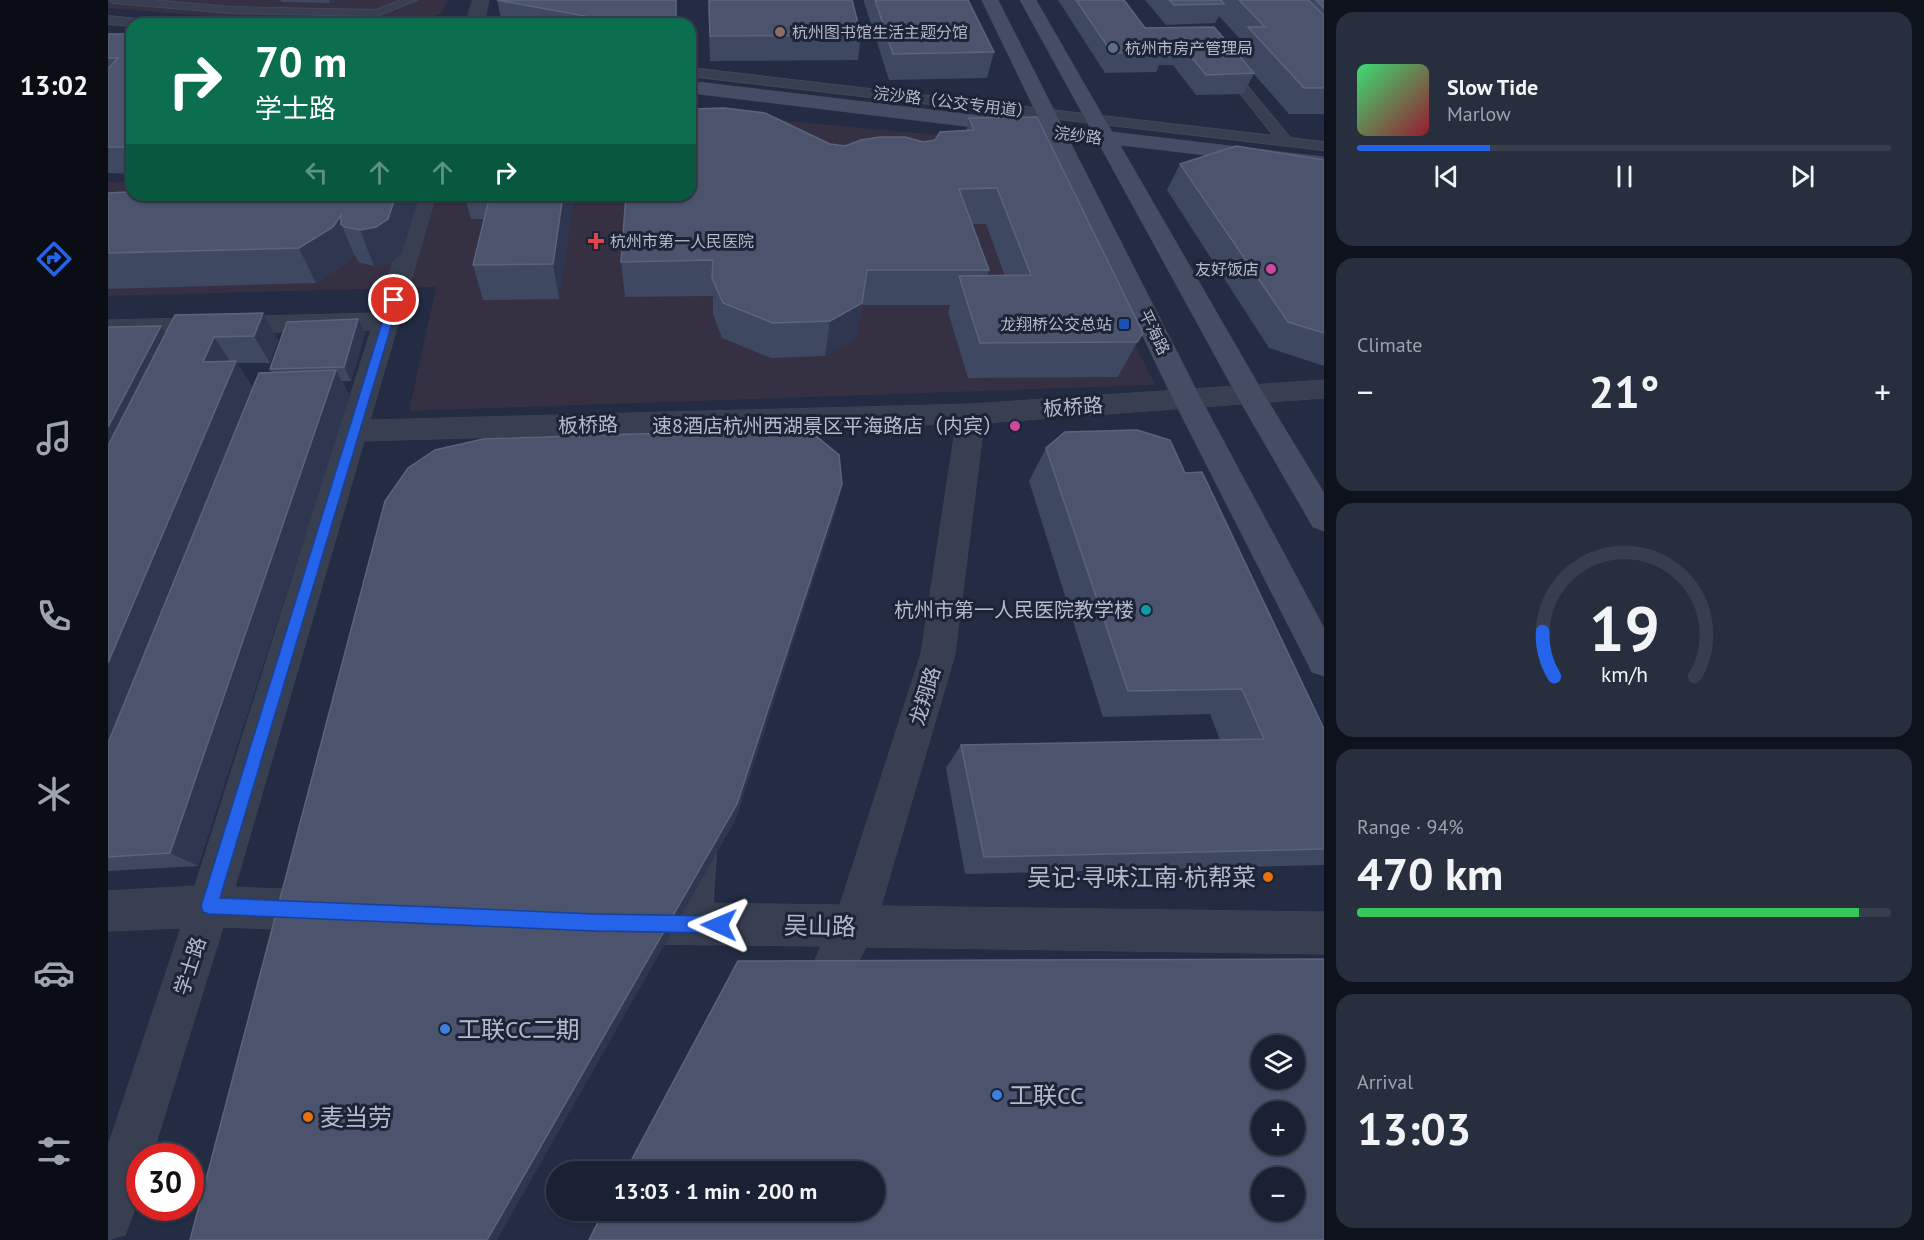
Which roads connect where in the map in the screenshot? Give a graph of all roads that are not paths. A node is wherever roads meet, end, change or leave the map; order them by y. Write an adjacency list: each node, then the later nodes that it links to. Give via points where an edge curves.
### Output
1 (113, 0): 7 (lane)
2 (238, 0): 7 (lane)
3 (411, 0): 7 (lane, via 377,13)
4 (481, 0): 9 (street)
5 (990, 0): 15 (main road, 平海路)
6 (1028, 0): 16 (main road)
7 (230, 10): 8 (lane)
8 (224, 18)
9 (476, 18)
10 (108, 20): 11 (lane)
11 (126, 22)
12 (1220, 61): 17 (lane)
13 (696, 73): 15 (lane, 浣沙路（公交专用道）)
14 (696, 88): 15 (main road, 浣纱路)
15 (1052, 123): 16 (main road, 浣纱路); 25 (main road, 平海路)
16 (1101, 128): 17 (lane); 19 (main road, 浣纱路); 24 (main road)
17 (1285, 141): 18 (lane)
18 (1324, 146)
19 (1324, 163)
20 (423, 201): 21 (street, 学士路)
21 (388, 321): 22 (street, via 190,336); 27 (street, 学士路)
22 (108, 328)
23 (1324, 389): 24 (street, 板桥路)
24 (1250, 394): 25 (street, 板桥路); 28 (main road)
25 (1187, 399): 26 (street, 板桥路); 29 (main road, 平海路)
26 (971, 414): 27 (street, 板桥路, via 740,433 520,438); 36 (street, 龙翔路, via 938,654)
27 (354, 431): 31 (street, 学士路, via 290,623)
28 (1324, 519)
29 (1324, 662)
30 (706, 822): 35 (lane)
31 (209, 906): 32 (street); 33 (street); 39 (street, 学士路)
32 (108, 911)
33 (362, 912)
34 (595, 922): 35 (street, 吴山路)
35 (697, 924): 36 (street, 吴山路)
36 (854, 927): 37 (street, 吴山路); 38 (street, 龙翔路)
37 (1324, 933)
38 (834, 965)
39 (108, 1218)

